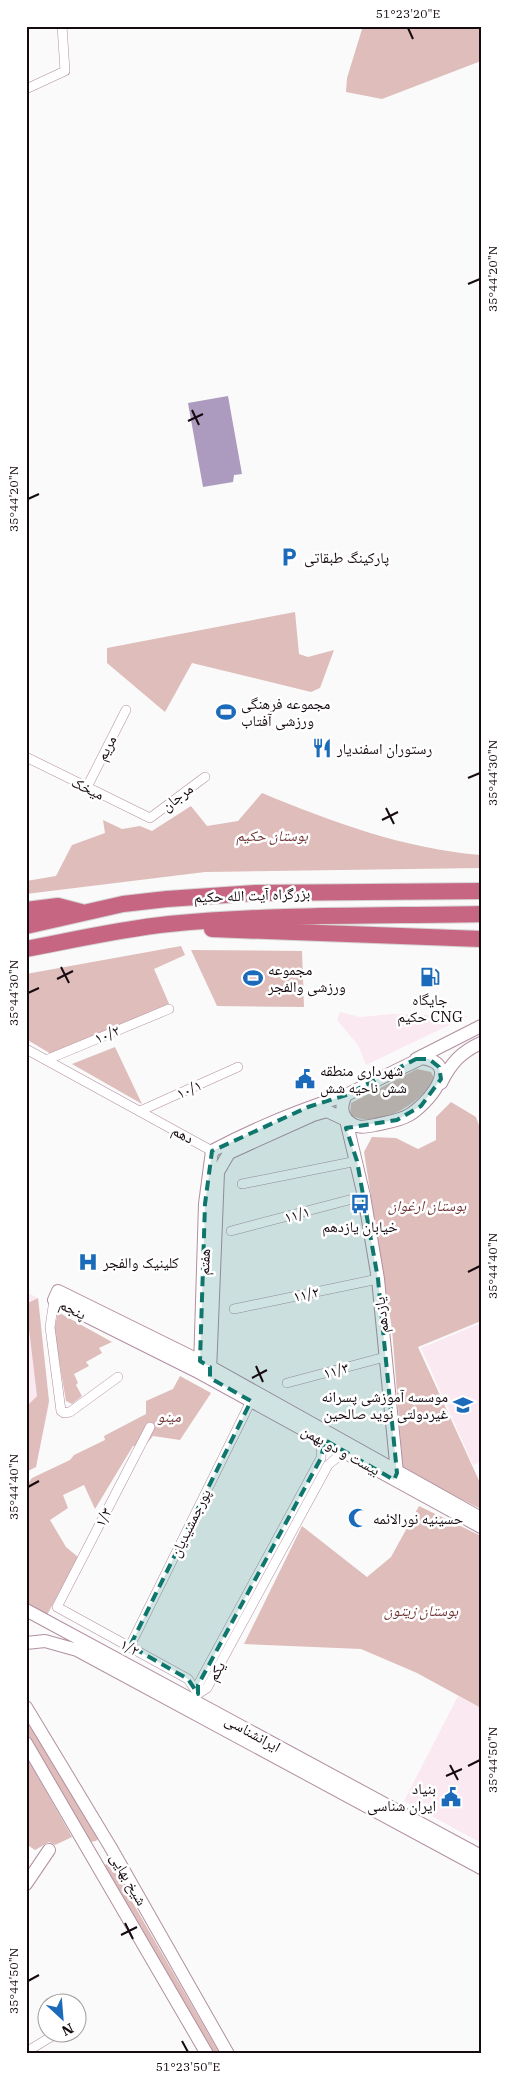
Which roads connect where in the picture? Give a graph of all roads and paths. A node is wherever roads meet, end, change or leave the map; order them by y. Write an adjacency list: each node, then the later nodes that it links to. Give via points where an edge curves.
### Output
1 (62, 26): 2 (street, via 67,64 63,73)
2 (26, 89)
3 (126, 710): 6 (street, مریم)
4 (26, 757): 6 (street, میخک)
5 (205, 777): 7 (street, مرجان)
6 (87, 787): 7 (street, میخک)
7 (150, 818)
8 (481, 891): 10 (highway, بزرگراه آیت الله حکیم, via 256,893 123,904)
9 (26, 910): 10 (highway, via 58,906)
10 (83, 913): 13 (highway, بزرگراه آیت الله حکیم)
11 (481, 914): 12 (highway, بزرگراه آیت الله حکیم, via 253,918)
12 (168, 924): 14 (highway, بزرگراه آیت الله حکیم); 15 (highway, via 228,931)
13 (26, 926)
14 (74, 940): 16 (highway, بزرگراه آیت الله حکیم); 17 (highway)
15 (481, 940)
16 (26, 949)
17 (26, 958)
18 (169, 1009): 23 (street, ۱۰/۲)
19 (481, 1026): 22 (street)
20 (481, 1043): 25 (street, via 465,1050 450,1064)
21 (26, 1049): 23 (street, دهم)
22 (416, 1059): 25 (street, via 434,1062 441,1072); 26 (street)
23 (46, 1060): 27 (street, دهم)
24 (238, 1067): 27 (street, ۱۰/۱)
25 (440, 1085): 29 (street, via 408,1116)
26 (346, 1095): 28 (street, یازدهم, via 342,1108); 30 (street, via 300,1111)
27 (140, 1111): 30 (street, دهم)
28 (346, 1120): 29 (street, via 357,1127); 31 (street, یازدهم); 32 (street, via 327,1111 313,1115 229,1153)
29 (377, 1124): 31 (street, via 366,1131)
30 (212, 1150): 32 (street); 40 (street, هفتم, via 205,1204)
31 (356, 1157): 33 (street); 34 (street, یازدهم)
32 (224, 1159): 40 (street, هفتم, via 218,1172)
33 (242, 1184)
34 (364, 1196): 35 (street, ۱۱/۱); 36 (street, یازدهم)
35 (231, 1231)
36 (378, 1279): 38 (street, ۱۱/۲); 39 (street, یازدهم)
37 (54, 1300): 40 (street, پنجم); 41 (street, via 50,1327 61,1411 70,1412)
38 (234, 1309)
39 (385, 1357): 42 (street, ۱۱/۳); 47 (street, یازدهم)
40 (205, 1370): 43 (street, بیست و دو بهمن); 47 (street, بیست و دو بهمن)
41 (118, 1378)
42 (287, 1384)
43 (251, 1400): 45 (street, بیست و دو بهمن); 53 (street, پورجمشیدیان)
44 (150, 1427): 50 (street, ۱/۳)
45 (322, 1439): 46 (street, بیست و دو بهمن); 54 (street, یکم, via 321,1458 198,1685)
46 (346, 1452): 47 (street, بیست و دو بهمن); 54 (street, یکم, via 328,1465 207,1688)
47 (396, 1476): 48 (street, بیست و دو بهمن); 49 (street, بیست و دو بهمن)
48 (481, 1518)
49 (481, 1527)
50 (56, 1607): 53 (street, ۱/۲)
51 (26, 1610): 54 (street, ایرانشناسی)
52 (26, 1643): 54 (street, ایرانشناسی, via 45,1641 61,1644)
53 (130, 1646): 54 (street, ۱/۲, via 188,1679)
54 (193, 1702): 57 (street, ایرانشناسی)
55 (26, 1707): 58 (street, شیخ بهایی)
56 (26, 1743): 61 (street, شیخ بهایی)
57 (391, 1814): 60 (street, ایرانشناسی); 62 (street, ایرانشناسی)
58 (111, 1848): 61 (street); 67 (street, شیخ بهایی)
59 (49, 1850): 63 (street)
60 (481, 1856)
61 (94, 1859): 66 (street, شیخ بهایی)
62 (481, 1868)
63 (26, 1884)
64 (42, 2042): 65 (street)
65 (26, 2052)
66 (207, 2054)
67 (228, 2054)

